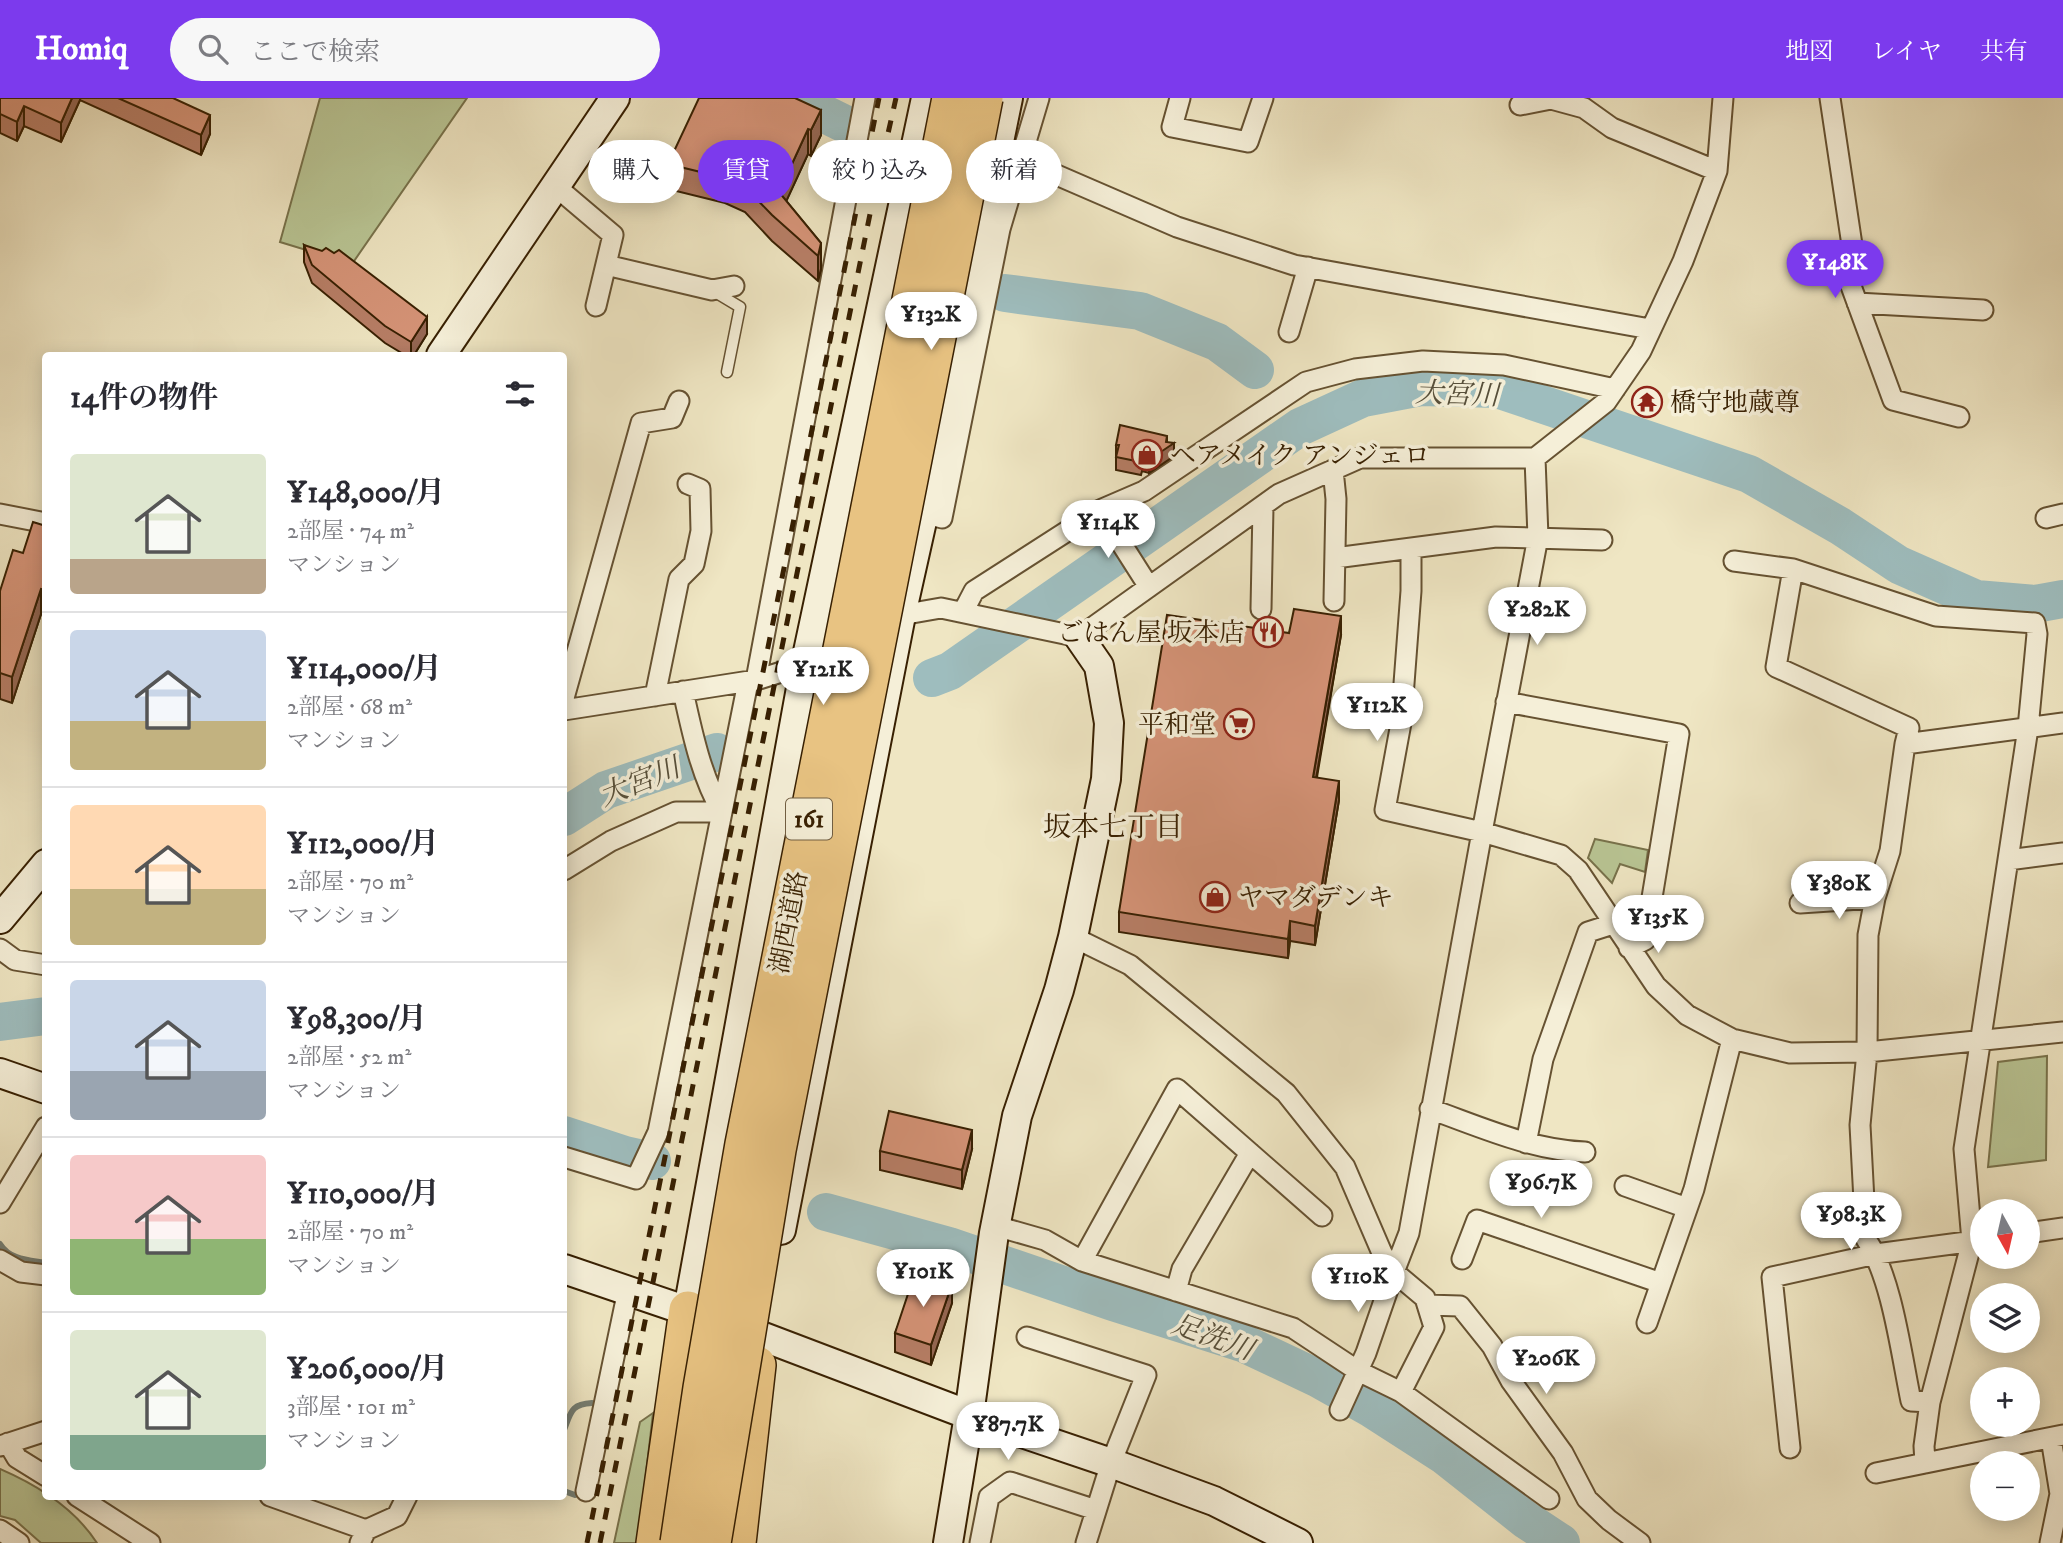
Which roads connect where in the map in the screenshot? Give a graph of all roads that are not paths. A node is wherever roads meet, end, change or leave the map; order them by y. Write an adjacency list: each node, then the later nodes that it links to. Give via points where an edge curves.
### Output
1 (615, 98): 17 (street)
2 (865, 98): 54 (street)
3 (926, 98): 53 (street)
4 (951, 98): 140 (highway, 湖西道路 / 161, bridge, via 744,1144)
5 (984, 98): 141 (highway, 湖西道路 / 161, bridge, via 777,1150)
6 (1008, 98): 19 (street)
7 (1039, 98): 14 (street)
8 (1180, 98): 9 (street, via 1172,127 1248,142)
9 (1263, 98)
10 (1723, 98): 15 (street)
11 (1830, 98): 24 (street, via 1852,245 1851,286)
12 (1585, 103): 13 (street, via 1551,99); 15 (street, via 1612,128)
13 (1520, 105)
14 (1027, 140)
15 (1717, 171): 27 (street, via 1683,261)
16 (1062, 177): 21 (street, via 1177,227)
17 (555, 185): 20 (street, via 613,235); 29 (street)
18 (1002, 203): 19 (street)
19 (991, 226): 51 (street)
20 (606, 265): 23 (street); 25 (street)
21 (1308, 267): 27 (street); 28 (street)
22 (734, 286): 23 (street)
23 (712, 290): 30 (lane, via 740,307)
24 (1857, 303): 26 (street); 33 (street, via 1893,400)
25 (596, 306)
26 (1983, 310)
27 (1650, 328): 31 (street, via 1641,351)
28 (1289, 332)
29 (443, 352)
30 (727, 372)
31 (1610, 396): 34 (street); 38 (street, via 1504,365 1423,361 1355,369 1306,382 1144,491)
32 (679, 401): 55 (street, via 672,418 641,424)
33 (1959, 417)
34 (1535, 458): 35 (street, via 1360,458); 41 (street)
35 (1333, 470): 37 (street, via 1279,494); 44 (street)
36 (688, 484): 57 (street, via 700,489 701,531 694,564 679,579)
37 (1263, 507): 47 (street); 49 (street)
38 (1101, 511): 47 (street); 50 (street, via 974,591)
39 (0, 514): 40 (street)
40 (42, 522)
41 (1538, 537): 42 (street); 43 (street, via 1496,537); 58 (street)
42 (1602, 540)
43 (1411, 548): 44 (street); 64 (street, via 1401,723 1385,810)
44 (1335, 558): 48 (street)
45 (1734, 561): 46 (street)
46 (1793, 569): 61 (street, via 1937,616 2035,623); 62 (street, via 1776,667 1909,728)
47 (1148, 587): 52 (street)
48 (1334, 601)
49 (1261, 609)
50 (964, 612): 51 (street, via 942,608); 52 (street)
51 (901, 615): 53 (street); 112 (street)
52 (1071, 635): 73 (street, via 1099,666 1109,723 1106,779)
53 (805, 666): 54 (street); 110 (street)
54 (752, 681): 56 (street); 63 (street)
55 (567, 687)
56 (683, 691): 57 (street); 63 (street, via 712,794)
57 (655, 696): 59 (street)
58 (1506, 702): 64 (street); 74 (street, via 1679,734 1645,940)
59 (567, 710)
60 (2063, 723): 61 (street)
61 (2028, 728): 62 (street); 66 (street)
62 (1905, 744): 69 (street, via 1890,851)
63 (722, 812): 67 (street, via 676,812 611,841); 88 (street, via 658,1132 636,1179)
64 (1482, 832): 72 (street, via 1561,855 1578,870); 83 (street)
65 (2063, 853): 66 (street)
66 (2008, 860): 79 (street)
67 (567, 868)
68 (42, 869): 71 (street)
69 (1875, 898): 70 (street); 80 (street, via 1868,935)
70 (1800, 903)
71 (0, 919)
72 (1613, 924): 74 (street); 85 (street, via 1588,932 1543,1059)
73 (1073, 937): 95 (street, via 1017,1116); 104 (street, via 1130,965 1286,1093 1345,1167)
74 (1629, 948): 78 (street, via 1656,986 1687,1015)
75 (0, 949): 76 (street, via 15,960)
76 (42, 964)
77 (2063, 1032): 79 (street)
78 (1732, 1039): 80 (street, via 1790,1054); 92 (street)
79 (1980, 1041): 80 (street); 90 (street, via 1964,1149)
80 (1867, 1052): 98 (street, via 1860,1125 1866,1239)
81 (0, 1073): 82 (street)
82 (42, 1088)
83 (1430, 1109): 85 (street); 104 (street, via 1409,1233)
84 (42, 1134): 91 (street)
85 (1526, 1143): 86 (street)
86 (1585, 1152)
87 (1250, 1153): 93 (street); 101 (street, via 1177,1089); 108 (street, via 1181,1269)
88 (567, 1158)
89 (1625, 1186): 92 (street)
90 (1971, 1199)
91 (0, 1203)
92 (1687, 1208): 106 (street)
93 (1322, 1216)
94 (2063, 1228): 96 (street)
95 (995, 1230): 101 (street, via 1045,1240); 118 (street)
96 (2040, 1231)
97 (1970, 1241): 98 (street)
98 (1876, 1254): 116 (street, via 1911,1401); 122 (street, via 1772,1277)
99 (1462, 1259): 106 (street, via 1477,1220)
100 (0, 1260): 105 (street, via 21,1272)
101 (1082, 1261): 108 (street)
102 (1970, 1264): 116 (street)
103 (567, 1270): 107 (street)
104 (1394, 1272): 109 (street, via 1425,1298); 114 (street)
105 (42, 1275)
106 (1661, 1283): 111 (street)
107 (628, 1290): 110 (street); 127 (street)
108 (1176, 1291): 114 (street, via 1293,1328)
109 (1427, 1305): 115 (street, via 1434,1327); 147 (street, via 1460,1306 1563,1453 1587,1499)
110 (688, 1310): 112 (street); 139 (highway)
111 (1647, 1323)
112 (761, 1336): 118 (street); 142 (highway)
113 (1027, 1337): 123 (street, via 1146,1375)
114 (1356, 1375): 115 (street); 117 (street)
115 (1401, 1392): 128 (street)
116 (1930, 1402): 124 (street)
117 (1340, 1410)
118 (969, 1415): 123 (street); 143 (street)
119 (42, 1432): 121 (street)
120 (2057, 1437): 124 (street); 148 (street, via 2060,1494)
121 (4, 1445): 126 (street)
122 (1790, 1448)
123 (1111, 1462): 132 (street); 146 (street, via 1214,1501)
124 (1925, 1463): 125 (street)
125 (1876, 1473)
126 (42, 1474)
127 (586, 1491)
128 (1549, 1499)
129 (83, 1500): 133 (street)
130 (279, 1500): 135 (street)
131 (405, 1500): 135 (street, via 397,1516)
132 (1097, 1510): 144 (street, via 1010,1482 989,1497); 145 (street)
133 (103, 1513): 137 (street); 138 (street)
134 (0, 1530): 136 (street)
135 (363, 1537)
136 (19, 1543)
137 (120, 1543)
138 (150, 1543)
139 (655, 1543)
140 (679, 1543)
141 (712, 1543)
142 (737, 1543)
143 (948, 1543)
144 (980, 1543)
145 (1086, 1543)
146 (1298, 1543)
147 (1640, 1543)
148 (2050, 1543)

